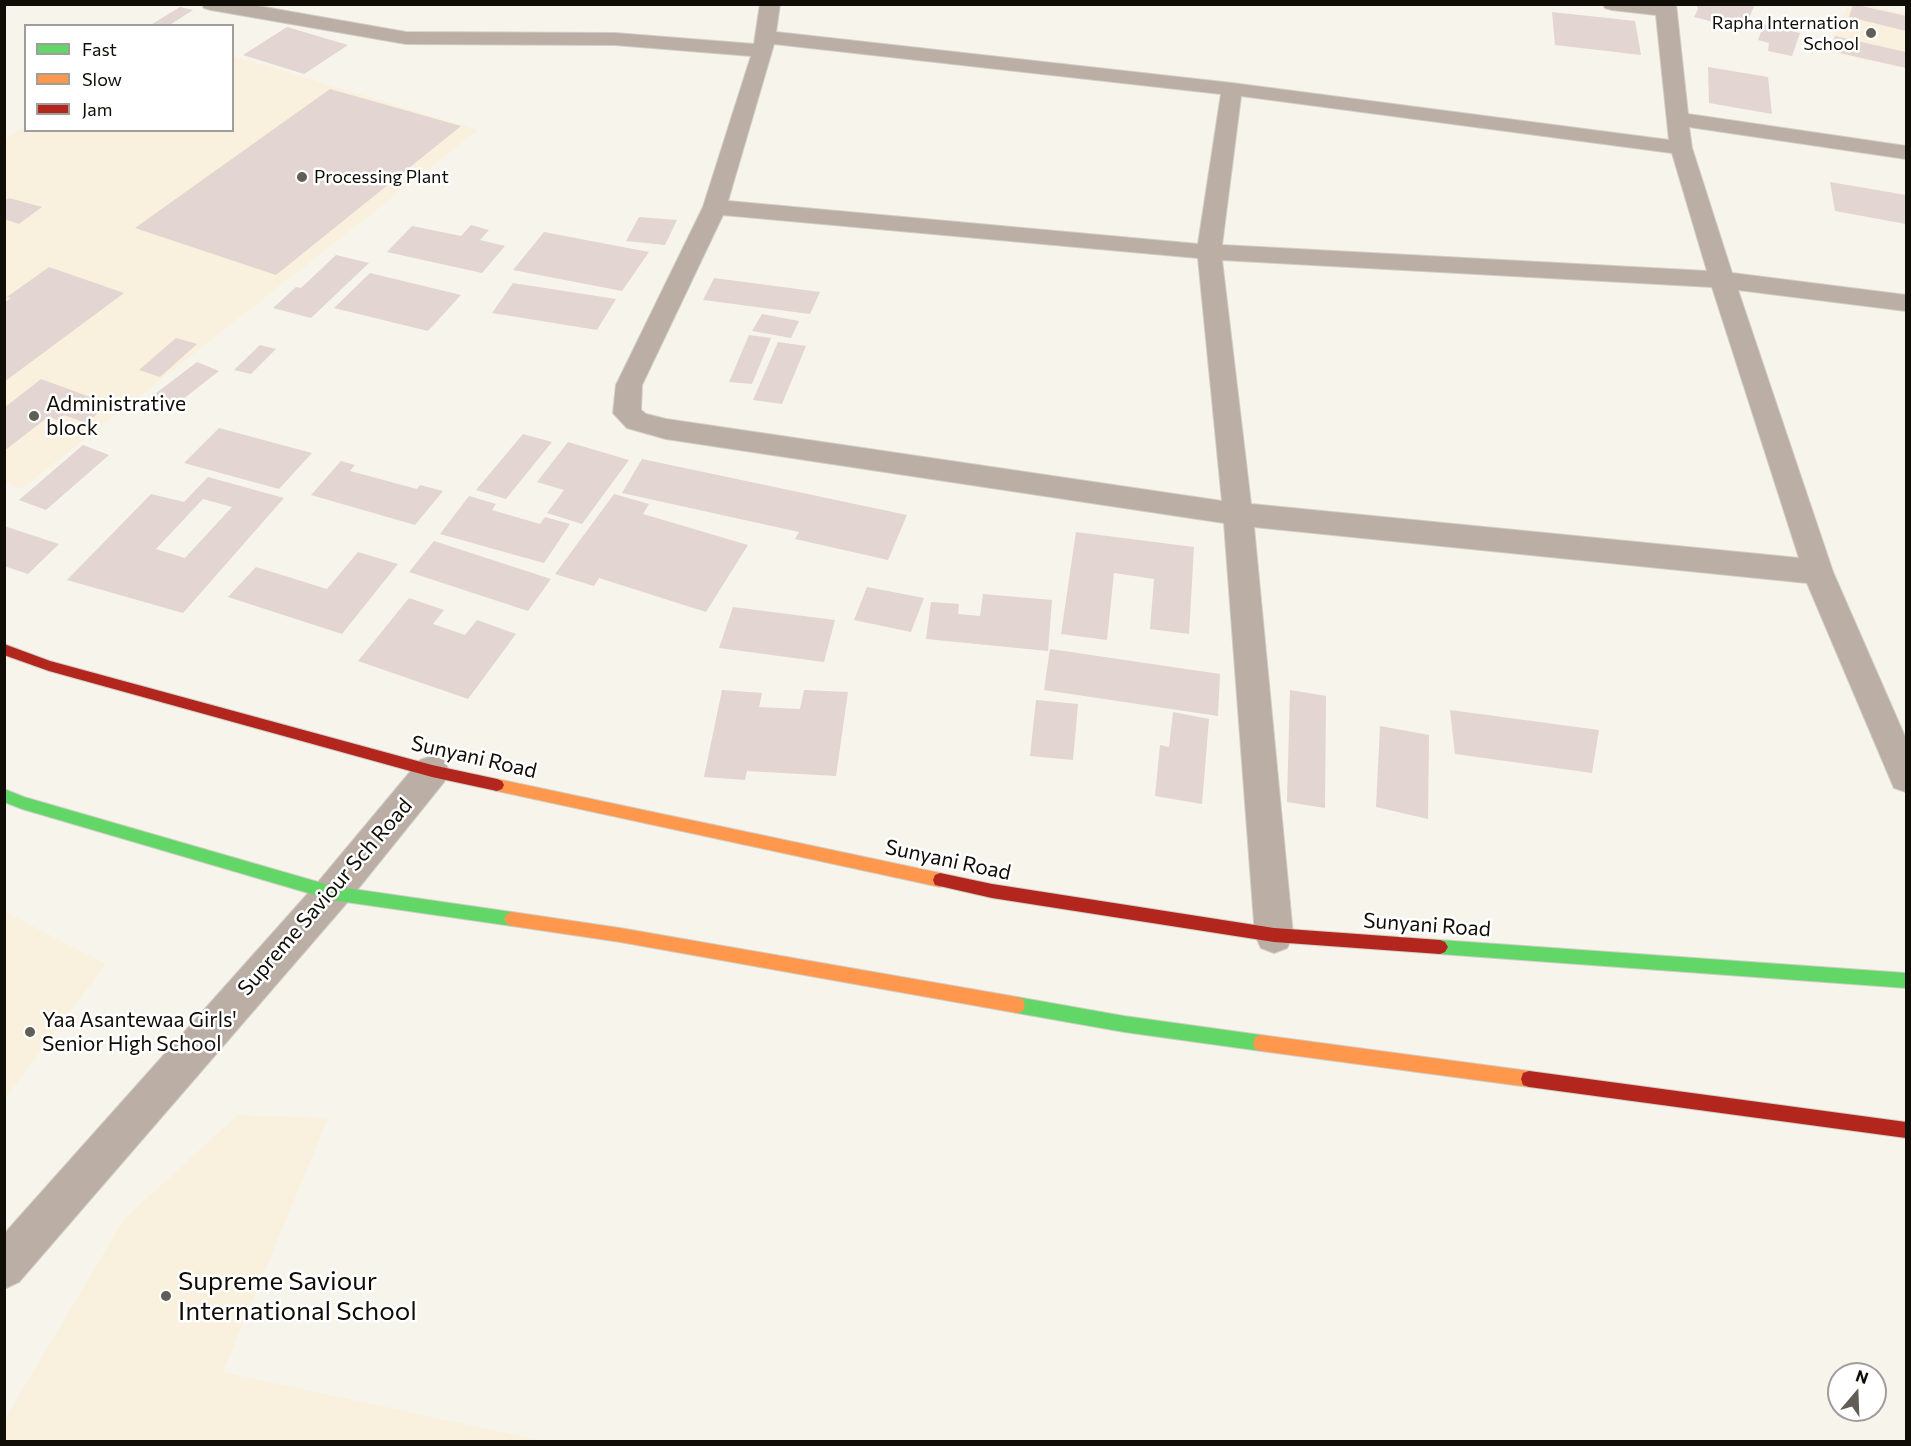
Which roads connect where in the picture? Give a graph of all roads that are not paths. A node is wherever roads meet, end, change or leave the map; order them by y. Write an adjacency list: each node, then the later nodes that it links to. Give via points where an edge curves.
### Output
1 (211, 4): 5 (street, via 406,38)
2 (770, 4): 5 (street)
3 (1612, 4): 4 (street)
4 (1665, 7): 7 (street)
5 (764, 44): 6 (street); 10 (street)
6 (1232, 89): 8 (street); 11 (street)
7 (1677, 119): 8 (street); 9 (street)
8 (1681, 148): 12 (street)
9 (1906, 152)
10 (715, 207): 11 (street); 14 (street, via 629,385 627,413 638,421 666,429)
11 (1209, 252): 12 (street); 14 (street)
12 (1722, 280): 13 (street); 15 (street)
13 (1906, 303)
14 (1238, 514): 15 (street); 21 (street)
15 (1818, 572): 18 (street)
16 (4, 649): 17 (main road, Sunyani Road, via 49,666)
17 (432, 771): 20 (street, Supreme Saviour Sch Road); 21 (main road, Sunyani Road, via 992,891)
18 (1906, 777)
19 (4, 795): 20 (main road)
20 (332, 894): 23 (main road, via 620,935 1124,1024); 24 (street, Supreme Saviour Sch Road)
21 (1274, 935): 22 (main road, Sunyani Road)
22 (1906, 981)
23 (1906, 1130)
24 (4, 1267)

